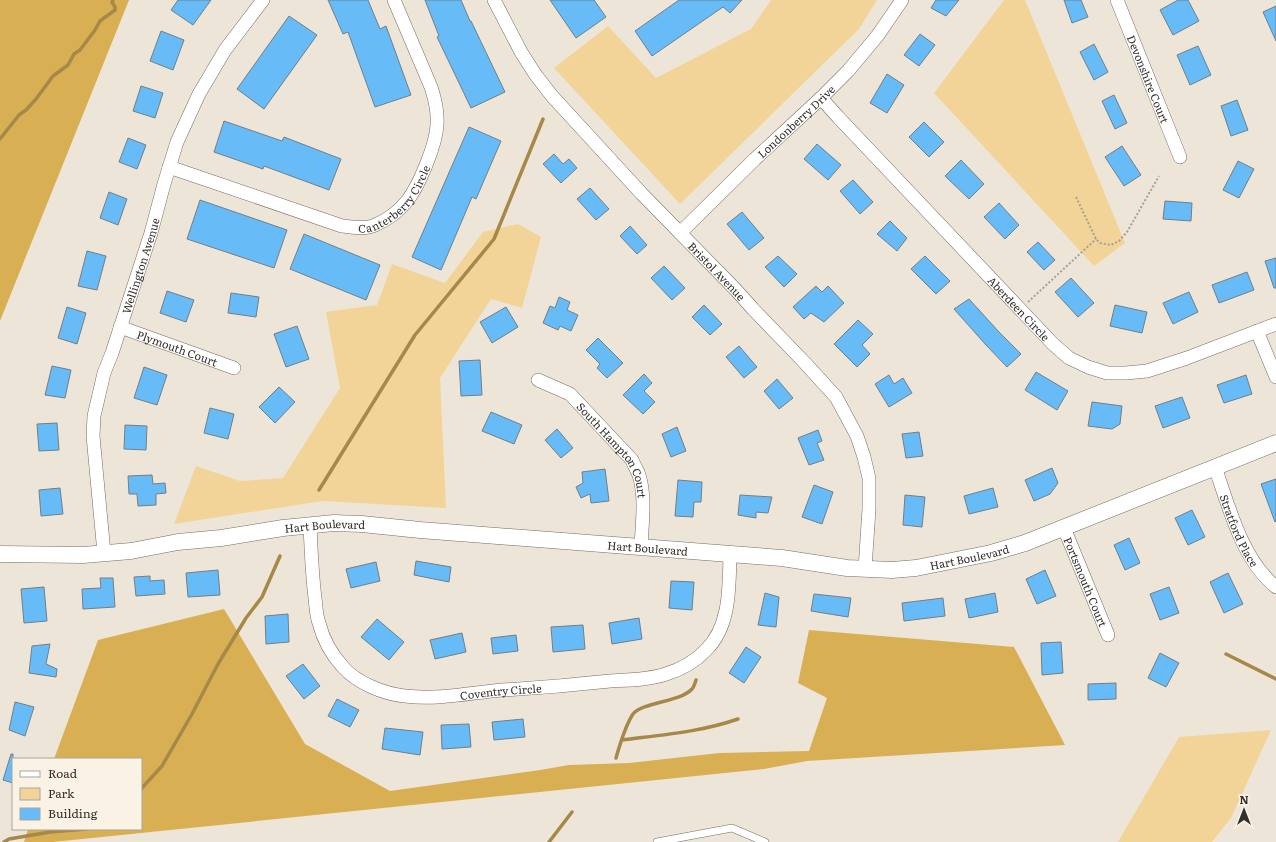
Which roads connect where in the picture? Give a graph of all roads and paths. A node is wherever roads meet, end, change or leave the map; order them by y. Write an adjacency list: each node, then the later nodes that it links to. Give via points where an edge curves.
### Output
1 (263, 0): 8 (street, Wellington Avenue, via 225,50 199,94)
2 (394, 0): 8 (street, Canterberry Circle, via 431,87 437,126 432,150 415,189 407,201 387,219 374,226 342,226)
3 (494, 0): 11 (street, Bristol Avenue, via 535,74 552,96)
4 (902, 0): 6 (street, Londonberry Drive, via 863,54)
5 (1117, 0): 7 (street, Devonshire Court)
6 (821, 98): 11 (street, Londonberry Drive); 13 (street, Aberdeen Circle)
7 (1180, 157)
8 (169, 167): 15 (street, Wellington Avenue, via 152,233)
9 (1159, 176): 12 (path, via 1127,232 1119,241 1111,245)
10 (1076, 197): 12 (path)
11 (680, 233): 28 (street, Bristol Avenue, via 805,363 836,398 847,416 857,436 869,478)
12 (1096, 239): 13 (path)
13 (1021, 309): 16 (street, Aberdeen Circle, via 1069,358 1107,373 1147,371)
14 (1276, 324): 16 (street, Aberdeen Circle)
15 (120, 327): 17 (street, Plymouth Court); 25 (street, Wellington Avenue, via 104,373 94,416 94,454)
16 (1257, 331): 18 (street)
17 (234, 368)
18 (1276, 377)
19 (538, 380): 24 (street, South Hampton Court, via 570,394 632,460 639,474 642,490)
20 (1276, 443): 21 (street, Hart Boulevard)
21 (1215, 467): 23 (street, Hart Boulevard); 29 (street, Stratford Place, via 1251,558 1261,573)
22 (310, 525): 24 (street, Hart Boulevard, via 362,524); 25 (street, Hart Boulevard); 27 (street, Coventry Circle, via 318,622 324,639 343,668 356,678 370,687 404,696 441,696 586,684 647,678 682,669 708,648 724,619 730,588)
23 (1064, 528): 28 (street, Hart Boulevard, via 990,553 916,568); 30 (street, Portsmouth Court)
24 (641, 547): 27 (street, Hart Boulevard)
25 (104, 553): 26 (street, Hart Boulevard, via 64,556)
26 (0, 554)
27 (730, 554): 28 (street, Hart Boulevard)
28 (865, 569)
29 (1276, 587)
30 (1108, 635)
31 (657, 842): 32 (lane, via 732,828)
32 (765, 842)

